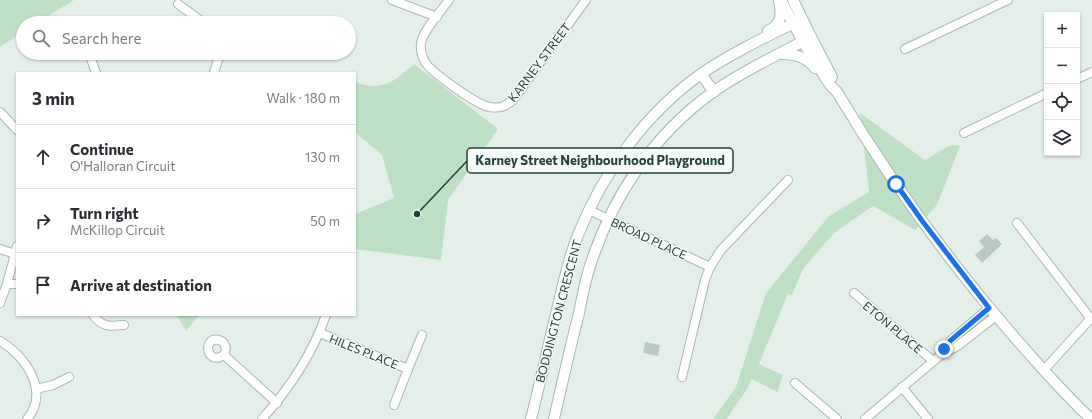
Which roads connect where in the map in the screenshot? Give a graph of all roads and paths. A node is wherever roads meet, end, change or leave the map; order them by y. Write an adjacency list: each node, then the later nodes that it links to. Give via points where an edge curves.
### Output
1 (392, 0): 9 (street)
2 (449, 0): 9 (street, KARNEY STREET)
3 (586, 0): 9 (street, KARNEY STREET, via 513,100 502,107 492,108 477,103 425,62 421,53 422,39)
4 (780, 0): 10 (street); 12 (street, via 778,24)
5 (793, 0): 10 (street)
6 (1008, 0): 13 (street)
7 (178, 4): 8 (street)
8 (194, 16)
9 (437, 17)
10 (797, 21): 11 (street); 12 (street, BODDINGTON CRESCENT)
11 (807, 39): 14 (street, BODDINGTON CRESCENT); 22 (street, via 836,84)
12 (754, 42): 20 (street, BODDINGTON CRESCENT)
13 (905, 49)
14 (781, 54): 22 (street, via 805,58); 23 (street, BODDINGTON CRESCENT, via 736,77)
15 (91, 60): 17 (street)
16 (218, 60): 18 (street)
17 (96, 72)
18 (214, 72)
19 (1092, 72): 21 (street)
20 (701, 74): 23 (street); 29 (street, BODDINGTON CRESCENT, via 667,103 636,136 616,162)
21 (1080, 78)
22 (833, 88): 39 (street, via 927,228)
23 (714, 92): 30 (street, BODDINGTON CRESCENT, via 681,118 653,149 622,190)
24 (1044, 94): 27 (street)
25 (0, 112): 26 (street)
26 (16, 129)
27 (964, 133)
28 (788, 180): 34 (street, via 721,250)
29 (589, 210): 30 (street, BROAD PLACE); 62 (street, BODDINGTON CRESCENT, via 568,264)
30 (608, 219): 34 (street, BROAD PLACE); 63 (street, BODDINGTON CRESCENT, via 590,268)
31 (1017, 223): 43 (street)
32 (0, 249): 33 (street)
33 (16, 250): 35 (street)
34 (710, 267): 54 (street)
35 (7, 284): 36 (street); 38 (street)
36 (16, 284)
37 (854, 293): 50 (street, ETON PLACE)
38 (0, 303)
39 (989, 308): 42 (street); 48 (street, via 950,341)
40 (94, 316): 44 (street, via 103,325)
41 (326, 316): 45 (street)
42 (996, 316): 48 (street, via 956,347); 52 (street)
43 (1091, 318): 52 (street)
44 (124, 325)
45 (320, 333): 51 (street, HILES PLACE); 58 (street, via 302,368)
46 (422, 335): 51 (street, HILES PLACE)
47 (0, 341): 57 (street, via 22,359 30,370)
48 (942, 354): 50 (street)
49 (224, 355): 58 (street)
50 (933, 361): 56 (street)
51 (408, 369): 59 (street, HILES PLACE)
52 (1044, 370): 67 (street)
53 (69, 377): 57 (street, via 53,385)
54 (682, 378)
55 (795, 383): 64 (street)
56 (902, 387): 65 (street); 66 (street)
57 (36, 389): 60 (street, via 35,405)
58 (277, 403): 61 (street)
59 (394, 405)
60 (26, 419)
61 (262, 419)
62 (531, 419)
63 (554, 419)
64 (837, 419)
65 (865, 419)
66 (928, 419)
67 (1091, 419)

